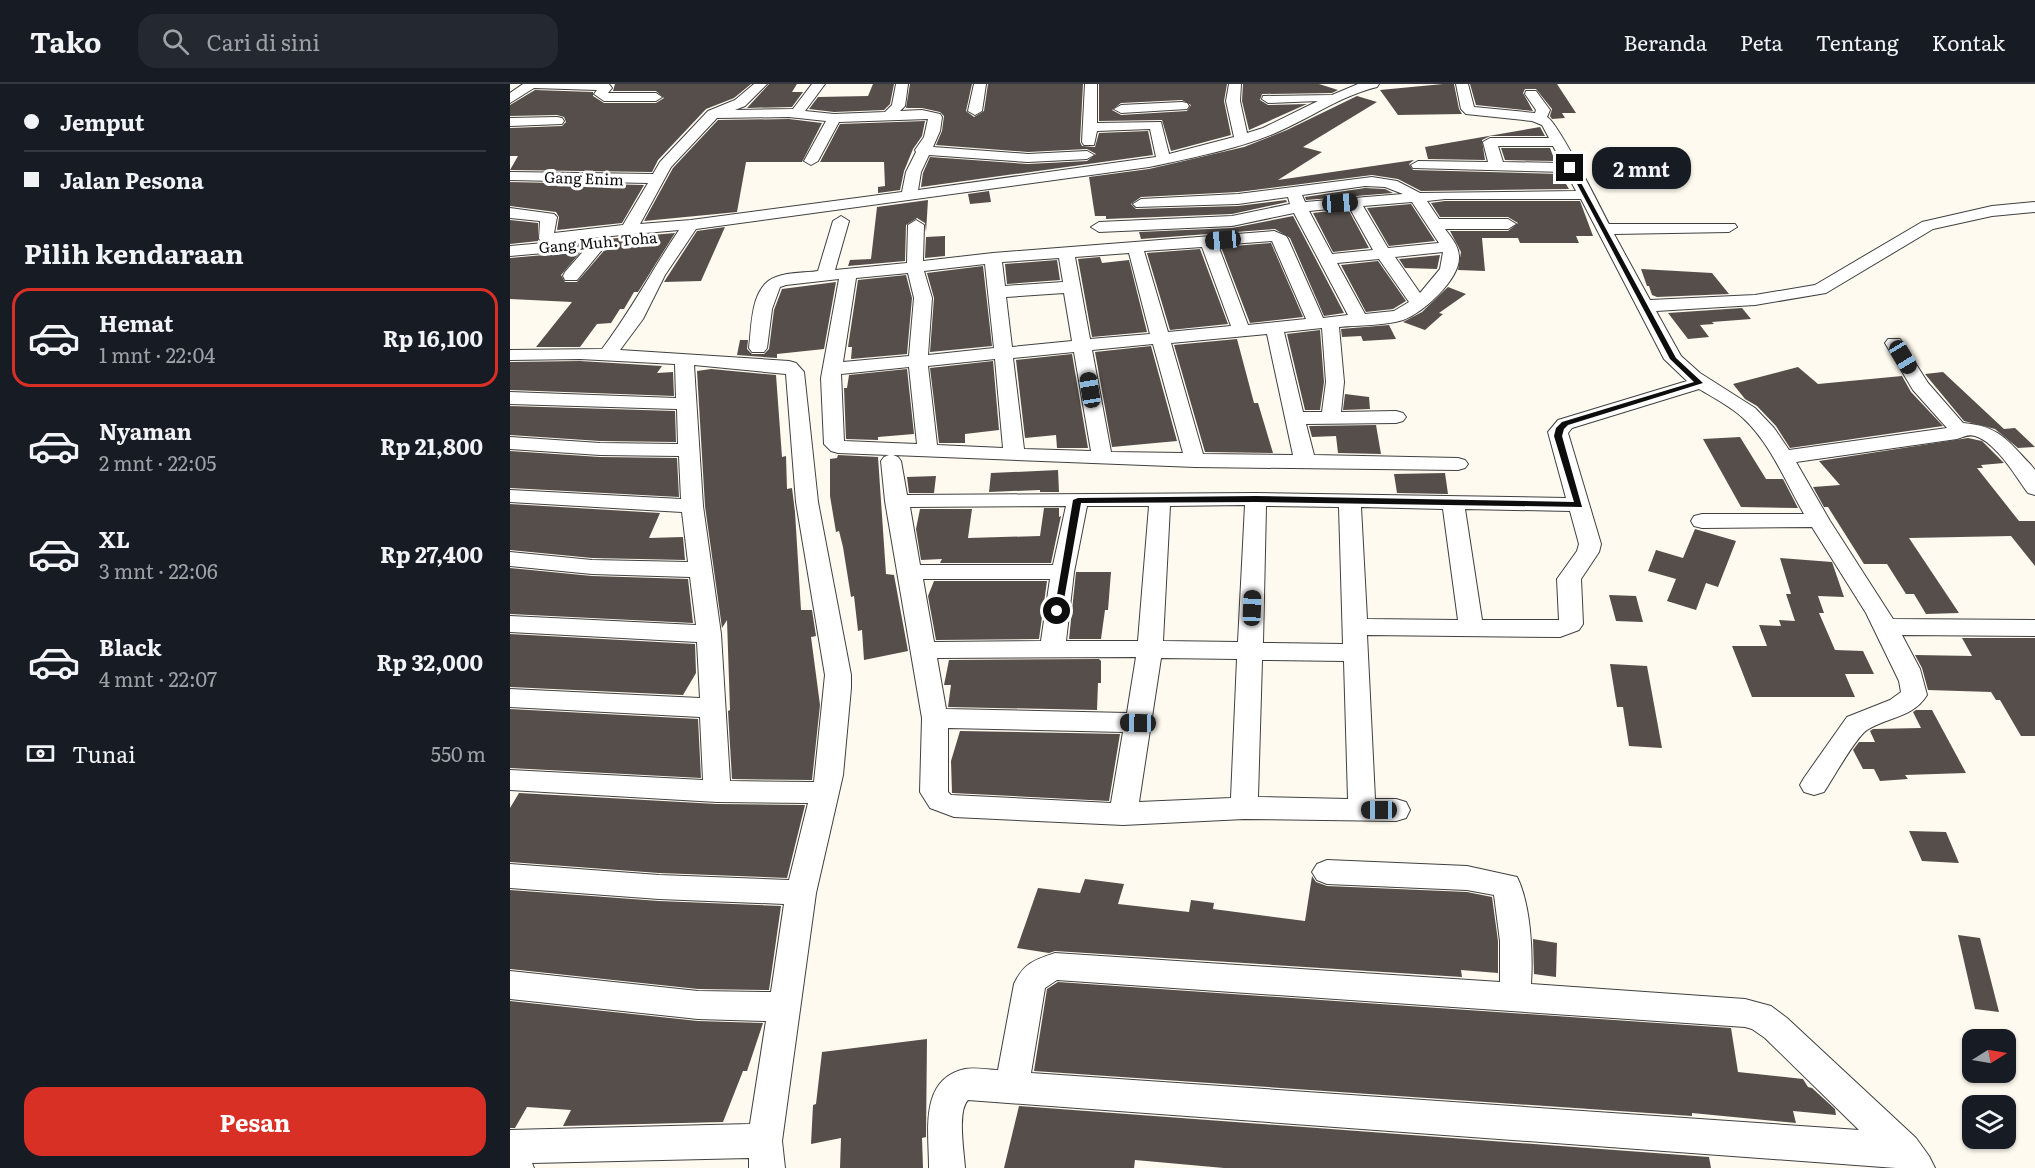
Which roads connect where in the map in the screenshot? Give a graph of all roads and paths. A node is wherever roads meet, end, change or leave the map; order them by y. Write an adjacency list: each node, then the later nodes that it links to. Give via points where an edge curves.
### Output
1 (531, 84): 13 (street, via 603,86 606,88 601,96); 14 (street)
2 (761, 84): 21 (street, via 740,103)
3 (819, 84): 20 (street)
4 (902, 84): 22 (street, via 898,106)
5 (980, 84): 19 (street)
6 (1091, 84): 18 (street, via 1089,91)
7 (1235, 84): 28 (street, via 1233,101)
8 (1373, 84): 12 (street)
9 (1462, 84): 24 (street, via 1468,109 1472,111)
10 (1531, 94): 24 (street, via 1543,111)
11 (656, 97): 13 (street)
12 (1336, 97): 15 (street); 28 (street, via 1275,129)
13 (632, 98): 17 (street)
14 (510, 99)
15 (1268, 99)
16 (1182, 106): 18 (street)
17 (620, 109)
18 (1100, 110): 27 (street)
19 (975, 111)
20 (797, 113): 21 (street); 23 (street)
21 (712, 114): 41 (street)
22 (889, 115): 23 (street); 30 (street, via 933,115 935,132)
23 (834, 118): 33 (street)
24 (1540, 118): 29 (street, via 1547,122)
25 (557, 121): 26 (street)
26 (510, 122)
27 (1092, 127): 31 (street); 32 (street, via 1156,125)
28 (1241, 139): 32 (street)
29 (1559, 142): 36 (street, via 1490,142); 37 (street)
30 (922, 150): 31 (street, via 1028,158); 43 (street)
31 (1086, 155): 38 (street)
32 (1163, 159): 38 (street)
33 (812, 161)
34 (1418, 165): 36 (street)
35 (582, 166): 40 (street)
36 (1497, 167): 37 (street)
37 (1570, 168): 42 (street)
38 (1089, 171): 43 (street)
39 (510, 176): 40 (street, Gang Enim)
40 (567, 178): 41 (street, Gang Enim)
41 (657, 178): 58 (street)
42 (1586, 195): 44 (street); 59 (street)
43 (909, 196): 60 (street)
44 (1416, 197): 46 (street, via 1379,181); 47 (street); 52 (street)
45 (1238, 199): 46 (street); 50 (street); 55 (street, via 1139,199)
46 (1296, 200): 47 (street); 50 (street); 70 (street)
47 (1353, 202): 68 (street)
48 (2035, 207): 78 (street, via 1992,211 1928,225 1820,289 1782,297)
49 (510, 213): 58 (street, via 549,216 548,239)
50 (1239, 220): 55 (street); 61 (street)
51 (841, 221): 74 (street)
52 (1433, 224): 53 (street); 65 (street)
53 (1508, 224)
54 (916, 225): 71 (street)
55 (1148, 225): 56 (street)
56 (1099, 227)
57 (1729, 227): 59 (street)
58 (629, 229): 60 (street)
59 (1604, 229): 78 (street)
60 (688, 230): 63 (street, Gang Muh. Toha); 88 (street, via 657,275 634,319)
61 (1238, 238): 62 (street); 80 (street, via 1280,239)
62 (1208, 241): 64 (street); 82 (street)
63 (600, 242): 66 (street, Gang Muh. Toha); 73 (street)
64 (1135, 247): 67 (street); 83 (street)
65 (1449, 247): 68 (street); 77 (street, via 1451,261 1440,282)
66 (510, 251)
67 (1066, 253): 69 (street); 75 (street)
68 (1384, 254): 70 (street); 77 (street)
69 (993, 258): 71 (street); 76 (street)
70 (1326, 259): 79 (street)
71 (915, 267): 72 (street); 91 (street, via 923,298)
72 (848, 273): 74 (street); 92 (street)
73 (571, 276)
74 (825, 276): 86 (street, via 782,280 769,289)
75 (1071, 287): 76 (street); 85 (street)
76 (997, 292): 87 (street)
77 (1419, 303): 79 (street, via 1398,316)
78 (1643, 306): 93 (street, via 1673,359)
79 (1359, 319): 80 (street)
80 (1323, 322): 81 (street); 96 (street, via 1335,382 1331,411)
81 (1274, 327): 82 (street); 98 (street)
82 (1241, 330): 83 (street)
83 (1162, 337): 85 (street); 106 (street)
84 (1894, 343): 99 (street, via 1920,386)
85 (1083, 345): 87 (street); 105 (street)
86 (758, 348)
87 (1004, 354): 91 (street); 103 (street)
88 (607, 355): 89 (street); 90 (street)
89 (510, 356)
90 (684, 361): 95 (street); 144 (street, via 789,367 795,372 807,502 838,675)
91 (918, 362): 92 (street); 102 (street)
92 (833, 369): 102 (street, via 830,378 834,444)
93 (1700, 383): 104 (street, via 1751,414); 118 (street, via 1560,428 1558,436)
94 (510, 398): 95 (street)
95 (688, 404): 101 (street)
96 (1334, 417): 97 (street); 98 (street)
97 (1396, 417)
98 (1294, 418): 108 (street)
99 (1958, 428): 104 (street, via 1958,433 1949,435); 110 (street, via 1990,435 2024,469)
100 (510, 443): 101 (street)
101 (690, 450): 119 (street)
102 (928, 452): 103 (street)
103 (1014, 453): 105 (street)
104 (1785, 457): 120 (street)
105 (1102, 458): 106 (street)
106 (1195, 460): 108 (street)
107 (891, 461): 115 (street)
108 (1305, 462): 109 (street)
109 (1458, 464)
110 (2035, 489)
111 (510, 496): 119 (street)
112 (1256, 499): 114 (street); 116 (street); 135 (street)
113 (1078, 500): 114 (street); 115 (street); 125 (street)
114 (1160, 500): 132 (street)
115 (896, 501): 124 (street)
116 (1350, 501): 117 (street); 127 (street)
117 (1453, 503): 118 (street); 129 (street)
118 (1579, 505): 129 (street, via 1590,549 1569,579 1571,624 1560,629)
119 (692, 506): 123 (street)
120 (1818, 520): 121 (street); 128 (street)
121 (1702, 521)
122 (510, 560): 123 (street)
123 (702, 570): 131 (street)
124 (910, 572): 125 (street); 133 (street)
125 (1063, 572): 134 (street)
126 (510, 624): 131 (street)
127 (1354, 627): 129 (street); 136 (street)
128 (1888, 627): 130 (street); 142 (street, via 1911,675 1914,695 1899,706 1856,724)
129 (1471, 628)
130 (2035, 628)
131 (708, 634): 138 (street)
132 (1150, 649): 134 (street); 135 (street); 140 (street)
133 (924, 650): 134 (street); 139 (street)
134 (1052, 651)
135 (1250, 651): 136 (street); 145 (street)
136 (1356, 653): 146 (street)
137 (510, 698): 138 (street)
138 (714, 708): 143 (street)
139 (935, 718): 140 (street); 148 (street, via 934,792 943,804)
140 (1138, 723): 148 (street)
141 (510, 780): 143 (street)
142 (1814, 786)
143 (717, 792): 144 (street)
144 (825, 794): 151 (street)
145 (1244, 808): 146 (street); 148 (street)
146 (1362, 809): 147 (street)
147 (1396, 810)
148 (1123, 814)
149 (1327, 872): 153 (street, via 1467,878 1507,886 1518,945)
150 (510, 876): 151 (street)
151 (801, 893): 154 (street)
152 (510, 985): 154 (street, via 698,1005)
153 (1514, 998): 155 (street, via 1055,966 1036,975 1030,984); 158 (street, via 1760,1016)
154 (785, 1007): 157 (street)
155 (1012, 1086): 158 (street); 161 (street, via 968,1084 949,1097)
156 (510, 1147): 157 (street)
157 (766, 1155)
158 (1911, 1159)
159 (510, 1163): 160 (street)
160 (516, 1168)
161 (947, 1168)

